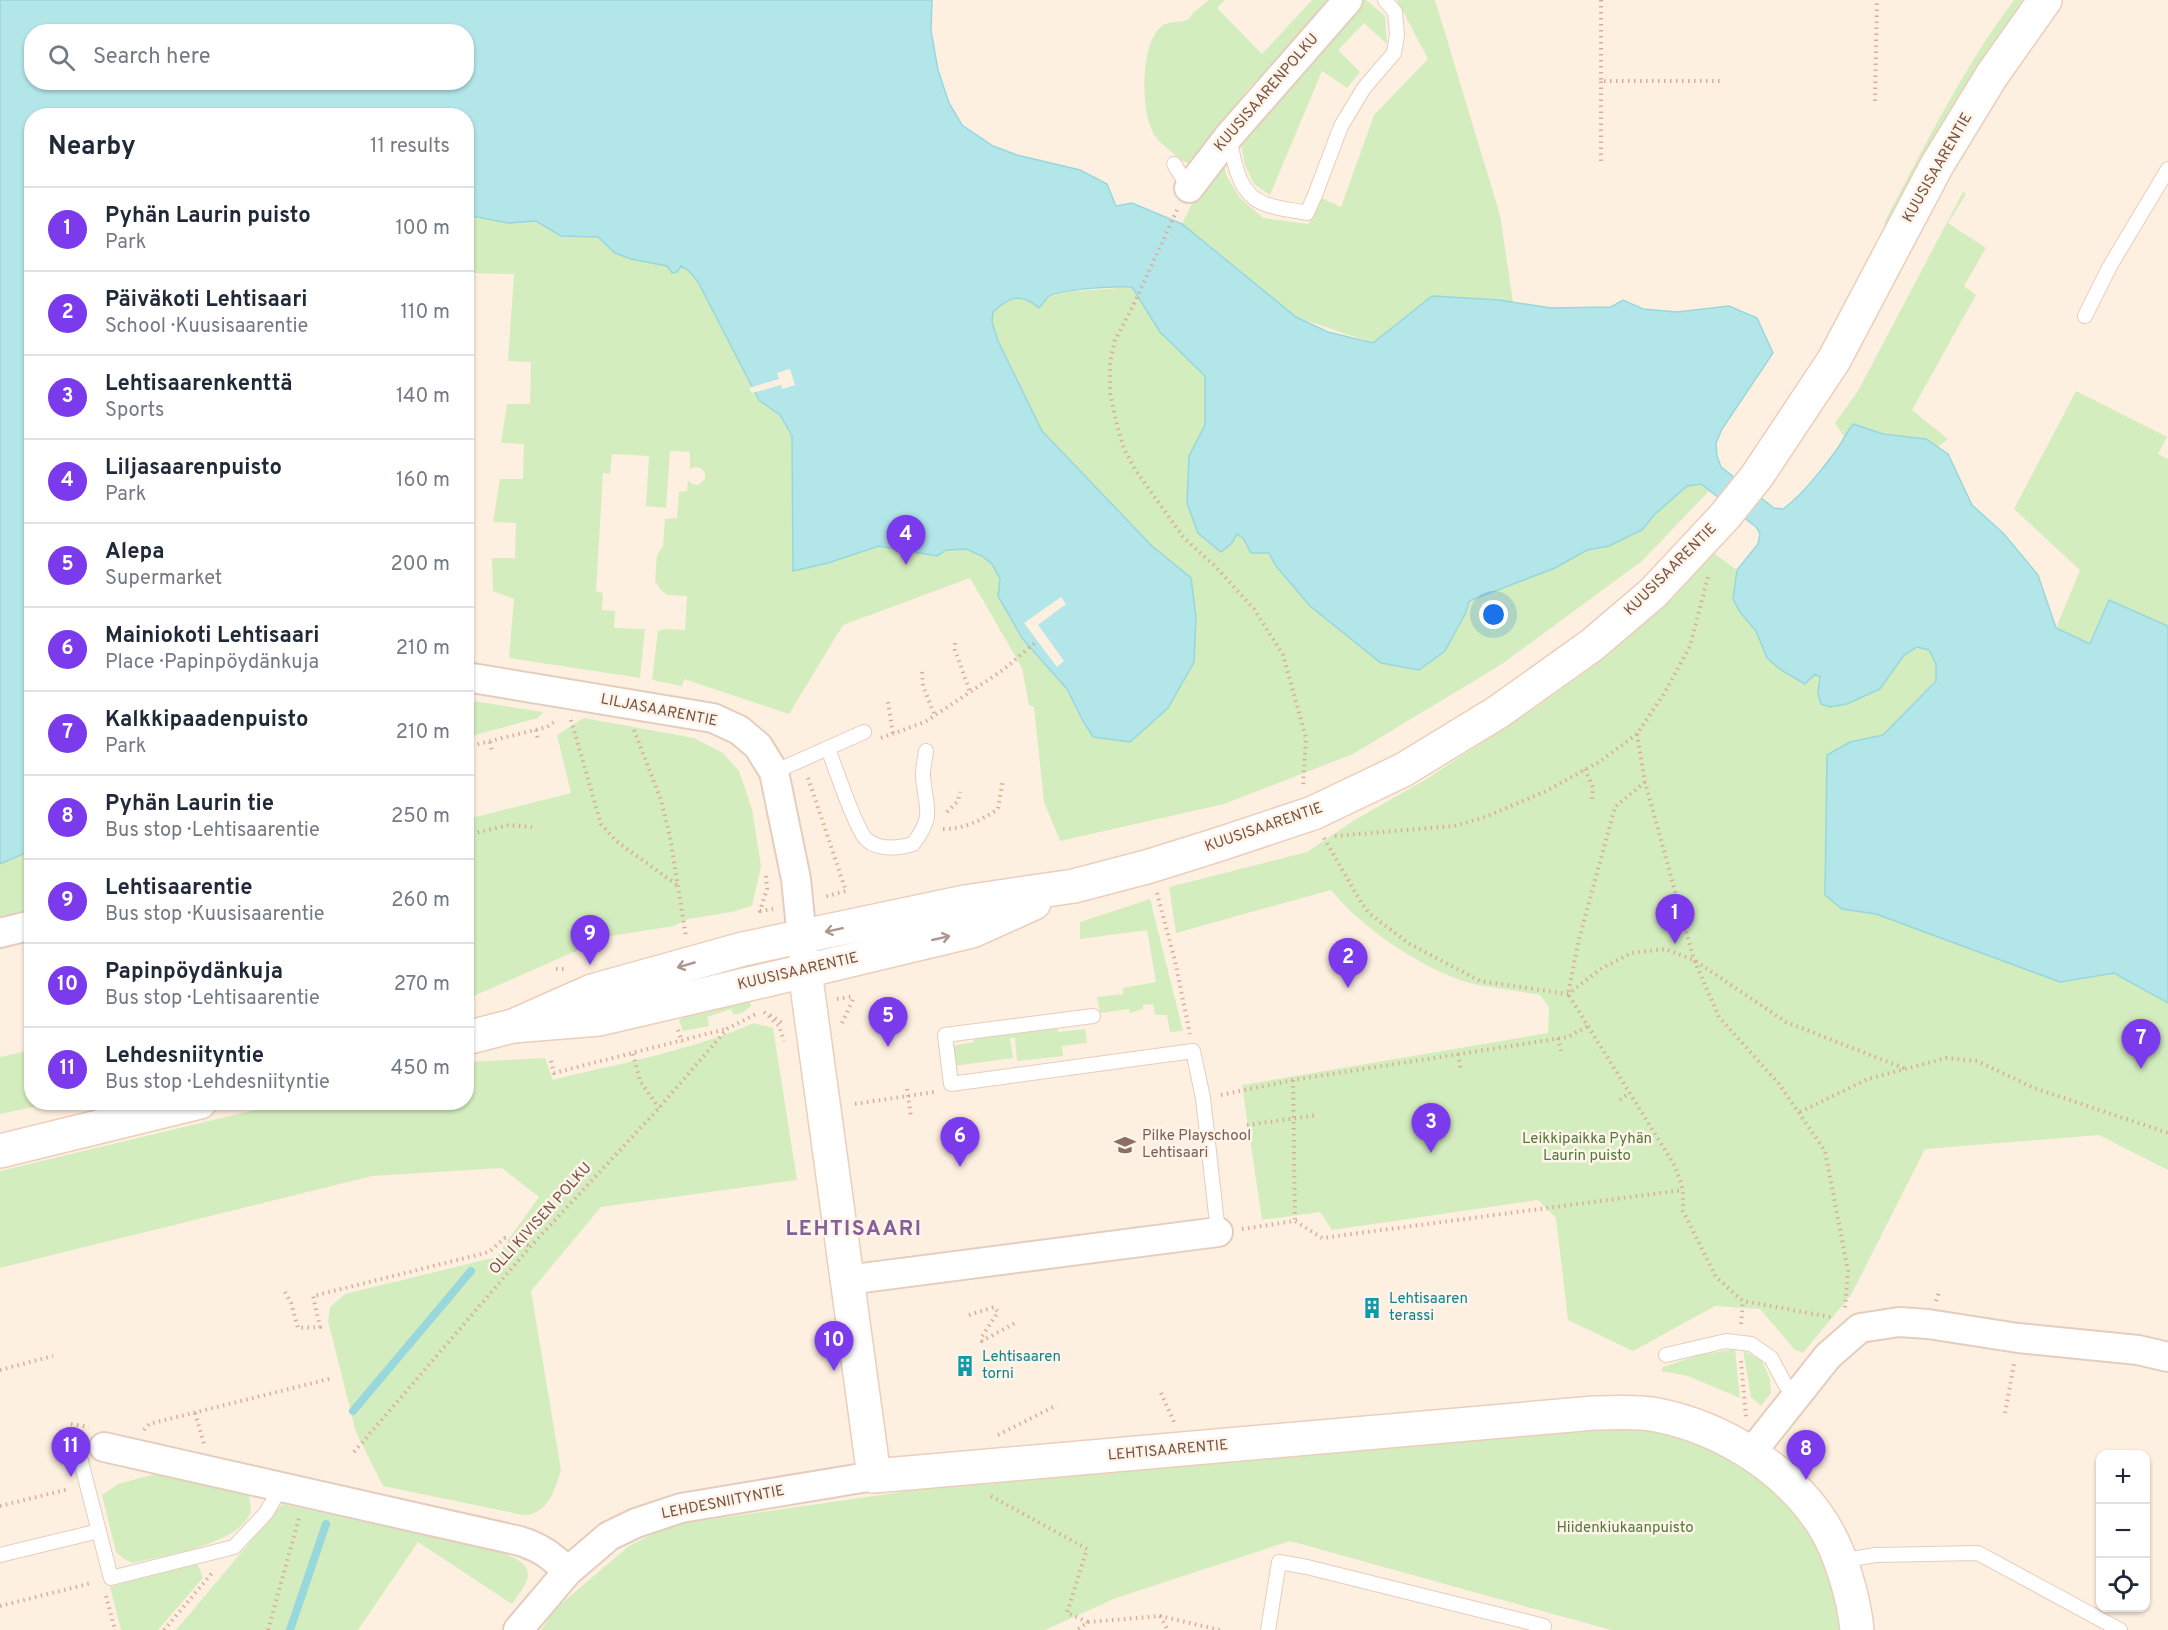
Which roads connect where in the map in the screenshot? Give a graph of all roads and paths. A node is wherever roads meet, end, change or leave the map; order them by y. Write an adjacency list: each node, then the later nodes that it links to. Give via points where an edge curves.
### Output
1 (1348, 0): 9 (street, KUUSISAARENPOLKU)
2 (1385, 0): 9 (lane, via 1395,12 1394,53 1364,88 1341,126 1307,213 1264,204 1246,190 1236,171)
3 (1601, 0): 6 (path)
4 (1877, 0): 8 (path)
5 (2044, 0): 46 (main road, KUUSISAARENTIE, via 1943,155 1834,360 1757,476 1653,593 1592,645 1498,712 1403,770 1313,813)
6 (1601, 81): 7 (path); 10 (path)
7 (1722, 81)
8 (1875, 101)
9 (1228, 136): 13 (street, KUUSISAARENPOLKU)
10 (1601, 161)
11 (1174, 164): 13 (lane)
12 (2168, 169): 14 (lane)
13 (1183, 198): 41 (path, via 1115,340 1110,393 1124,449 1136,471 1184,538 1254,609 1283,655 1306,738 1303,789)
14 (2085, 316)
15 (1708, 576): 29 (path, via 1690,646)
16 (1037, 641): 20 (path)
17 (955, 643): 20 (path)
18 (922, 672): 23 (path)
19 (474, 678): 38 (street, LILJASAARENTIE, via 713,718 739,730 758,746)
20 (970, 692): 23 (path)
21 (888, 702): 28 (path)
22 (568, 712): 48 (path, via 601,824 616,841)
23 (934, 716): 28 (path)
24 (561, 717): 26 (path)
25 (631, 721): 48 (path, via 661,800)
26 (536, 730): 31 (path); 32 (path)
27 (864, 732): 34 (lane)
28 (893, 734): 30 (path)
29 (1637, 734): 37 (path); 40 (path)
30 (878, 739)
31 (538, 740)
32 (490, 742): 33 (path); 35 (path)
33 (474, 745)
34 (828, 749): 38 (lane); 44 (lane, via 867,840 896,848 913,844)
35 (492, 751)
36 (926, 751): 44 (lane)
37 (1585, 769): 42 (path, via 1593,788); 59 (path, via 1485,817 1454,826 1323,837 1370,914 1408,943 1480,981)
38 (774, 772): 54 (street, LILJASAARENTIE, via 796,879)
39 (1003, 779): 44 (path, via 998,810 957,829)
40 (1646, 782): 55 (path); 59 (path, via 1615,807)
41 (1314, 784)
42 (1592, 800)
43 (532, 827): 45 (path, via 509,825)
44 (924, 830)
45 (474, 833)
46 (1150, 866): 49 (main road, KUUSISAARENTIE); 69 (path)
47 (766, 873): 50 (path, via 767,889)
48 (677, 885): 53 (path)
49 (1074, 886): 54 (main road, KUUSISAARENTIE, one-way to 54, via 965,902); 58 (main road, KUUSISAARENTIE, one-way to 49, via 972,931)
50 (760, 911)
51 (24, 927): 52 (street)
52 (0, 933)
53 (686, 933)
54 (802, 937): 58 (street, LILJASAARENTIE); 62 (main road, KUUSISAARENTIE, one-way to 62, via 743,949 592,991)
55 (1694, 960): 59 (path, via 1665,949 1631,953 1602,968); 74 (path, via 1786,1022); 85 (path, via 1719,1017)
56 (556, 969): 57 (path)
57 (572, 969)
58 (805, 971): 62 (main road, KUUSISAARENTIE, via 599,1019); 96 (main road)
59 (1568, 994): 63 (path)
60 (757, 1014): 64 (path, OLLI KIVISEN POLKU)
61 (1093, 1016): 69 (lane, via 945,1035 951,1084)
62 (513, 1026): 66 (main road, KUUSISAARENTIE)
63 (1588, 1026): 67 (path); 79 (path)
64 (727, 1029): 68 (path); 83 (path, OLLI KIVISEN POLKU)
65 (678, 1030): 68 (path)
66 (474, 1036)
67 (1558, 1038): 70 (path); 72 (path)
68 (682, 1042): 71 (path)
69 (1194, 1050): 80 (lane)
70 (1561, 1051)
71 (633, 1054): 73 (path, via 554,1073); 83 (path, via 640,1081)
72 (1458, 1054): 75 (path); 76 (path)
73 (551, 1060)
74 (1906, 1069): 85 (path, via 1868,1079); 90 (path, via 1946,1058 1977,1060 2034,1088)
75 (1461, 1070)
76 (1293, 1080): 80 (path); 88 (path)
77 (906, 1089): 87 (path, bridge)
78 (934, 1092): 82 (path)
79 (1629, 1093): 81 (path); 92 (path, via 1674,1166)
80 (1203, 1098): 94 (lane)
81 (1620, 1100)
82 (855, 1104)
83 (659, 1108): 95 (path, OLLI KIVISEN POLKU)
84 (167, 1110): 91 (main road)
85 (1800, 1113): 100 (path, via 1825,1151 1848,1271)
86 (1318, 1115): 88 (path)
87 (911, 1117)
88 (1293, 1119): 89 (path); 93 (path)
89 (1247, 1125)
90 (2168, 1133)
91 (0, 1151)
92 (1683, 1190): 93 (path, via 1322,1238); 100 (path, via 1683,1211 1716,1277 1743,1301)
93 (1296, 1221): 94 (path)
94 (1218, 1232): 96 (street)
95 (531, 1246): 97 (path, via 505,1238 489,1252 313,1296 320,1327 298,1328); 113 (path, OLLI KIVISEN POLKU)
96 (847, 1280): 117 (main road)
97 (285, 1292)
98 (969, 1315): 99 (path, via 994,1306 998,1312 982,1341)
99 (1017, 1322)
100 (1845, 1329): 103 (street, via 1899,1322 1928,1324); 107 (street)
101 (1666, 1355): 107 (lane, via 1725,1341 1751,1344 1771,1358)
102 (53, 1356): 104 (path)
103 (2168, 1357)
104 (0, 1370)
105 (333, 1378): 109 (path)
106 (1161, 1393): 110 (path)
107 (1795, 1397): 116 (street)
108 (1057, 1405): 111 (path)
109 (195, 1413): 114 (path, via 149,1424 138,1437); 115 (path)
110 (1174, 1422)
111 (992, 1438)
112 (92, 1451): 114 (street); 122 (lane)
113 (354, 1452)
114 (133, 1453): 119 (street)
115 (207, 1453)
116 (1751, 1453): 117 (main road, LEHTISAARENTIE, via 1718,1435 1665,1417 1594,1413); 125 (main road, LEHTISAARENTIE, via 1800,1497 1824,1527)
117 (874, 1476): 126 (street, LEHDESNIITYNTIE, via 681,1508 609,1536)
118 (70, 1488): 121 (path)
119 (293, 1490): 123 (lane); 126 (street, via 520,1541 550,1554); 134 (path)
120 (986, 1494): 130 (path, via 1087,1549 1067,1613)
121 (0, 1506)
122 (99, 1531): 124 (lane); 127 (lane)
123 (234, 1547): 127 (lane); 133 (path)
124 (0, 1555)
125 (1839, 1561): 140 (main road, LEHTISAARENTIE, via 1850,1590); 141 (lane, via 1876,1555 1978,1553)
126 (567, 1571): 135 (street, LEHDESNIITYNTIE)
127 (107, 1580): 128 (path); 132 (path)
128 (0, 1606)
129 (1160, 1616): 130 (path); 137 (path); 138 (path)
130 (1088, 1623): 136 (path)
131 (1544, 1626): 139 (lane, via 1279,1562)
132 (115, 1630)
133 (164, 1630)
134 (268, 1630)
135 (518, 1630)
136 (1077, 1630)
137 (1168, 1630)
138 (1220, 1630)
139 (1268, 1630)
140 (1857, 1630)
141 (2120, 1630)

